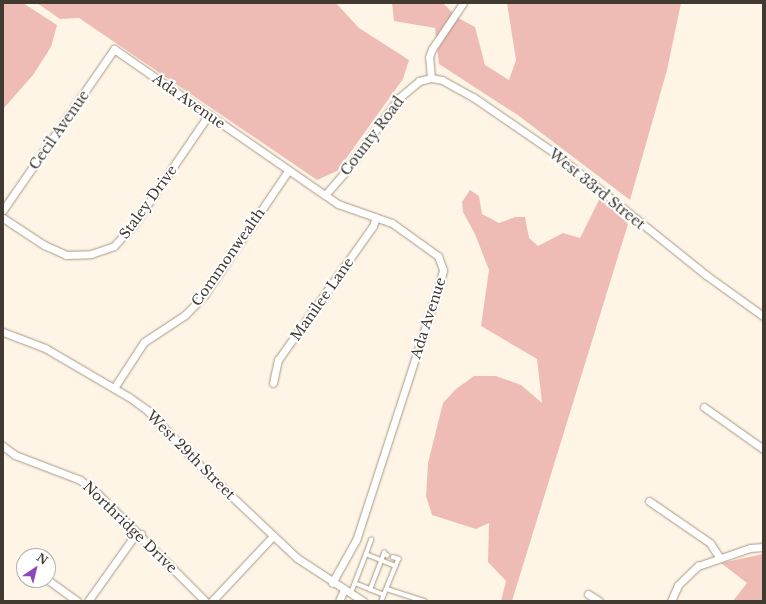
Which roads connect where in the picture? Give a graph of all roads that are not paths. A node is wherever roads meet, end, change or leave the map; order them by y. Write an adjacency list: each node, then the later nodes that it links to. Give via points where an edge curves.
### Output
1 (463, 3): 3 (street, via 432,49 429,57)
2 (114, 49): 4 (street, Ada Avenue); 7 (street, Cecil Avenue)
3 (431, 78): 6 (street, County Road, via 412,86 390,108 348,168); 10 (street, West 33rd Street, via 442,80 464,92 553,152 706,276)
4 (209, 114): 5 (street, Ada Avenue); 9 (street, Staley Drive, via 134,224 114,246 91,254 66,255 44,245)
5 (288, 171): 6 (street, Ada Avenue); 13 (street, Commonwealth, via 204,295 185,315 144,342)
6 (325, 195): 8 (street, Ada Avenue, via 338,204)
7 (3, 210)
8 (376, 216): 12 (street, Manilee Lane, via 373,226 278,360); 28 (street, Ada Avenue, via 392,223 438,256 443,270 356,540)
9 (3, 218)
10 (763, 316)
11 (3, 332): 13 (street, West 29th Street, via 45,348)
12 (272, 383)
13 (114, 388): 19 (street, West 29th Street, via 147,410)
14 (704, 407): 16 (street)
15 (3, 446): 18 (street, Northridge Drive, via 15,455 80,480)
16 (763, 449)
17 (649, 501): 25 (street, via 710,543)
18 (141, 534): 38 (street, via 133,538); 39 (street, Northridge Drive)
19 (273, 536): 28 (street, West 29th Street, via 297,558); 40 (street)
20 (371, 540): 22 (lane)
21 (763, 547): 25 (street)
22 (366, 554): 26 (lane); 29 (lane)
23 (388, 554): 26 (lane, via 384,553)
24 (393, 557): 27 (lane, via 399,559)
25 (720, 557): 46 (street, via 689,572 678,585)
26 (382, 561): 27 (lane); 33 (lane)
27 (396, 566): 31 (lane)
28 (332, 583): 32 (street, West 29th Street)
29 (355, 583): 33 (lane); 34 (lane)
30 (56, 586): 37 (street)
31 (387, 589): 36 (lane); 44 (lane)
32 (344, 590): 34 (street, West 29th Street); 41 (street)
33 (370, 590): 36 (lane)
34 (350, 594): 42 (street, West 29th Street)
35 (588, 594): 45 (street)
36 (384, 595): 43 (lane)
37 (77, 601)
38 (88, 601)
39 (205, 601)
40 (212, 601)
41 (340, 601)
42 (362, 601)
43 (382, 601)
44 (426, 601)
45 (599, 601)
46 (671, 601)

